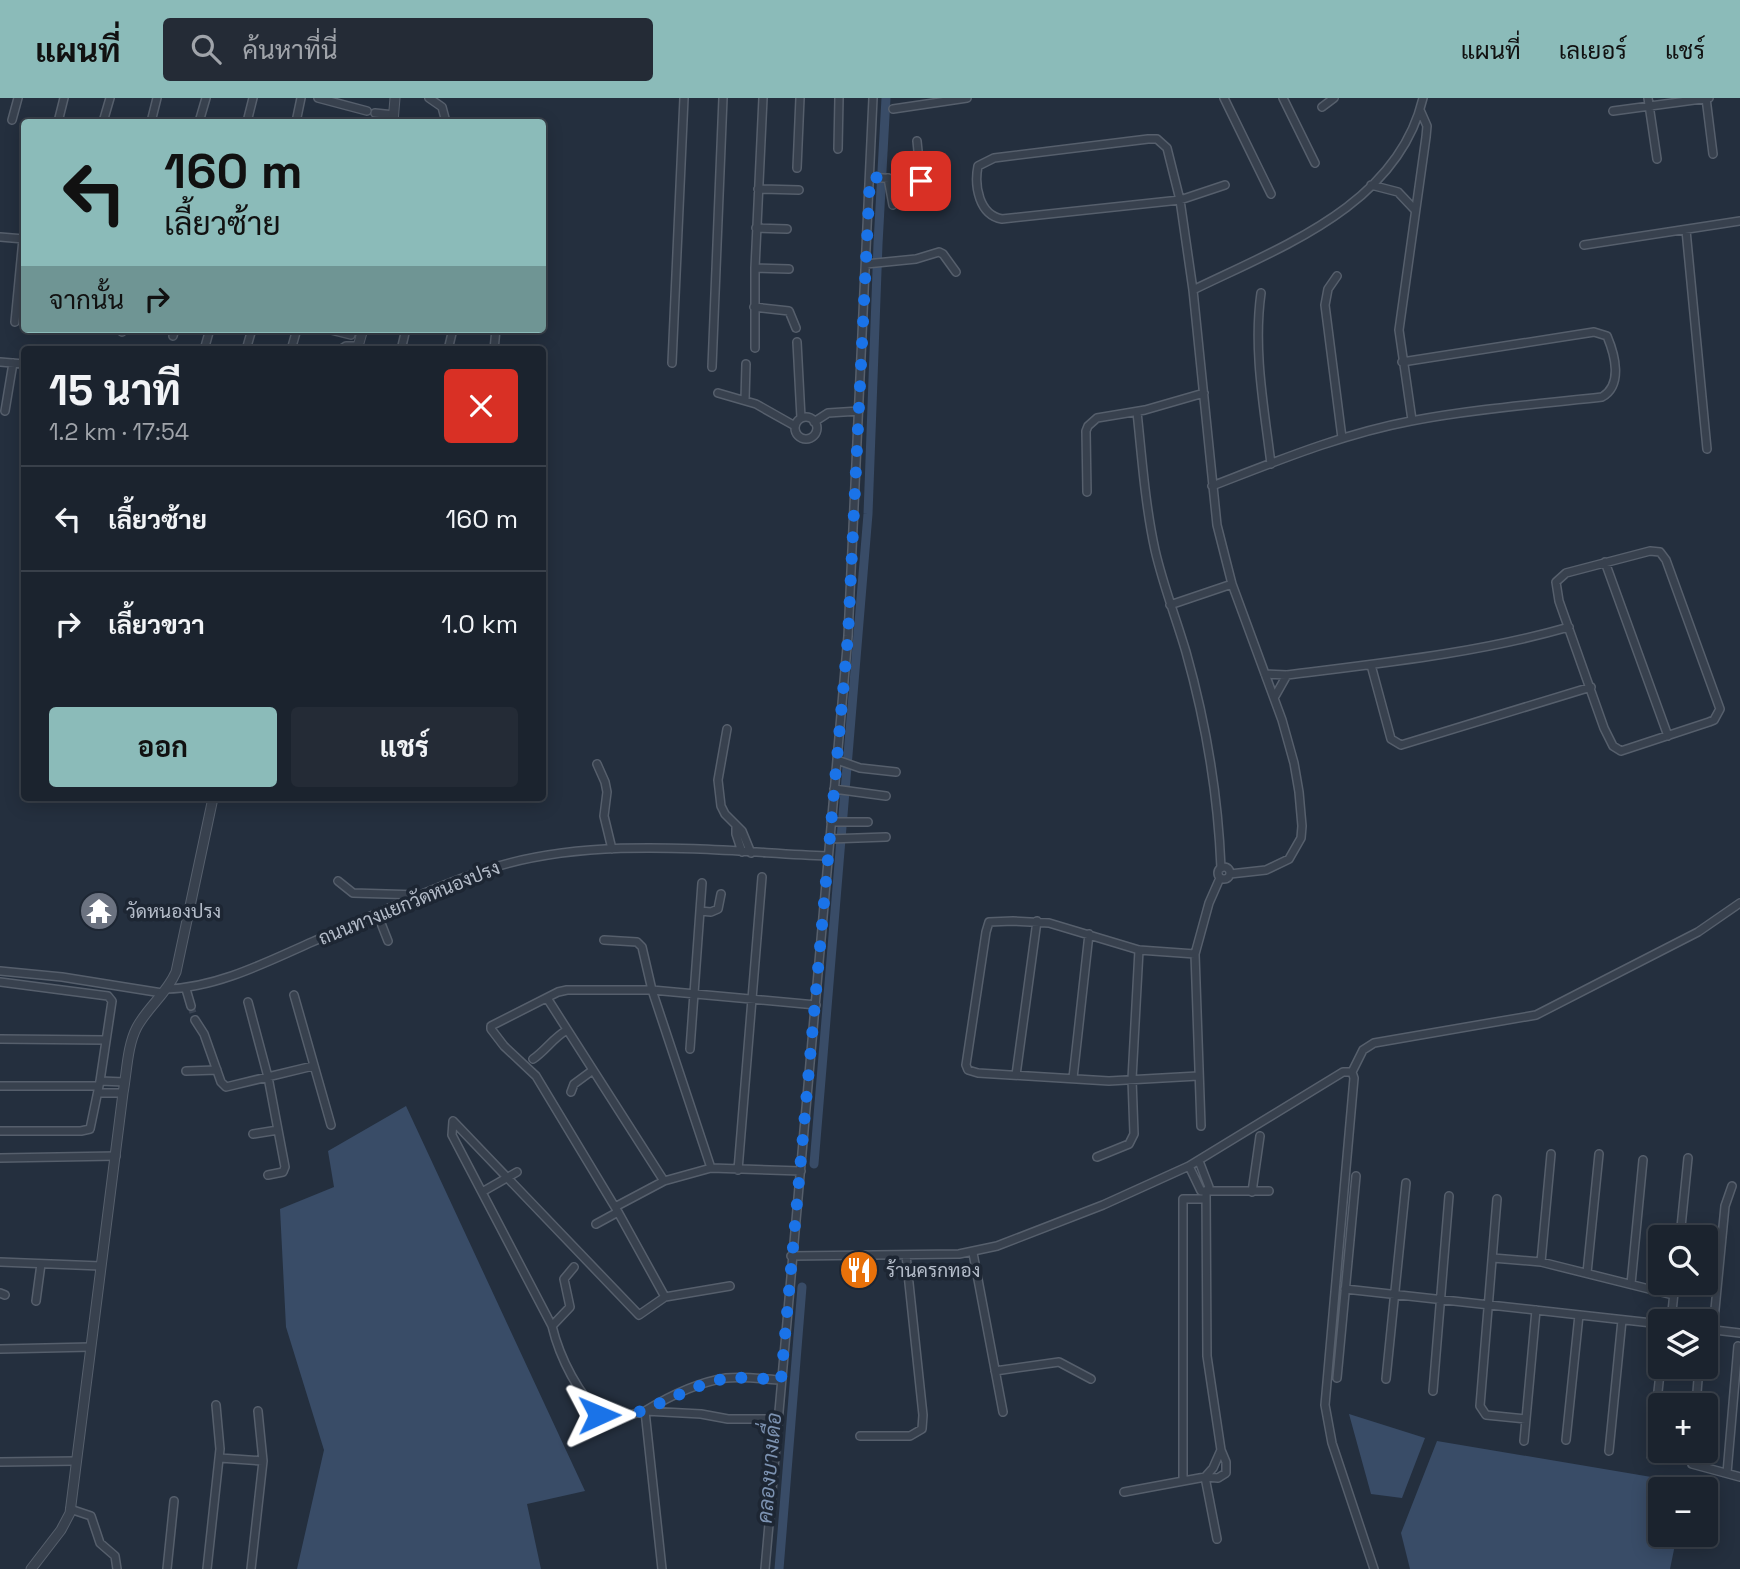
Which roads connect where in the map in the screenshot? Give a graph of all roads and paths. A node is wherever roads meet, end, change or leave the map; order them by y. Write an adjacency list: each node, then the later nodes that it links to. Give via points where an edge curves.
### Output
1 (18, 98): 37 (street)
2 (64, 98): 29 (street)
3 (110, 98): 30 (street)
4 (157, 98): 31 (street)
5 (206, 98): 32 (street)
6 (253, 98): 33 (street)
7 (301, 98): 34 (street)
8 (318, 98): 35 (street)
9 (395, 98): 35 (street)
10 (429, 98): 36 (street, via 442,107)
11 (684, 98): 80 (street)
12 (723, 98): 83 (street)
13 (763, 98): 48 (street)
14 (800, 98): 43 (street)
15 (839, 98): 39 (street)
16 (873, 98): 44 (street)
17 (967, 98): 23 (street)
18 (1224, 98): 51 (street)
19 (1283, 98): 42 (street)
20 (1334, 98): 25 (street)
21 (1423, 98): 27 (street)
22 (1707, 98): 24 (street); 40 (street)
23 (950, 99): 26 (street)
24 (1649, 102): 28 (street); 41 (street)
25 (1322, 107)
26 (893, 110)
27 (1420, 110): 46 (street, via 1393,160); 54 (street, via 1427,126)
28 (1613, 111)
29 (59, 119)
30 (104, 119)
31 (152, 119)
32 (200, 119)
33 (248, 119)
34 (297, 119)
35 (393, 119)
36 (445, 119)
37 (12, 120)
38 (917, 141): 45 (street)
39 (838, 149)
40 (1713, 154)
41 (1657, 159)
42 (1315, 163)
43 (797, 168)
44 (879, 177): 45 (street); 53 (street); 62 (street)
45 (921, 181): 50 (street)
46 (1371, 185): 54 (street, via 1398,192); 68 (street, via 1324,225)
47 (1225, 186): 52 (street)
48 (758, 189): 49 (street); 56 (street)
49 (799, 190)
50 (922, 194)
51 (1270, 194)
52 (1180, 200): 52 (street, via 993,218 985,211 976,177 978,166 994,158 1157,139 1167,148); 68 (street)
53 (892, 205)
54 (1415, 210): 78 (street, via 1399,330)
55 (1740, 221): 58 (street)
56 (756, 228): 57 (street); 64 (street)
57 (787, 229)
58 (1686, 230): 61 (street); 95 (street)
59 (0, 237): 60 (street)
60 (21, 239)
61 (1584, 245)
62 (873, 263): 66 (street, via 939,252); 88 (street)
63 (21, 267): 71 (street)
64 (755, 268): 65 (street); 70 (street)
65 (789, 270)
66 (956, 272)
67 (1337, 276): 94 (street, via 1325,305)
68 (1193, 290): 85 (street)
69 (1261, 293): 96 (street, via 1258,348)
70 (754, 307): 72 (street, via 789,311); 76 (street)
71 (15, 322)
72 (796, 328)
73 (343, 333): 74 (street)
74 (351, 335)
75 (797, 342): 90 (street)
76 (755, 348)
77 (0, 362): 79 (street)
78 (1402, 362): 91 (street); 91 (street, via 1594,332 1607,336 1610,344 1616,379 1602,397)
79 (13, 363): 81 (street); 87 (street)
80 (672, 363)
81 (21, 364)
82 (746, 364): 86 (street)
83 (712, 367)
84 (718, 393): 86 (street)
85 (1203, 393): 89 (street); 97 (street)
86 (745, 400): 93 (street)
87 (5, 411)
88 (859, 411): 92 (street, via 828,413); 110 (street)
89 (1137, 412): 98 (street, via 1097,418 1088,426); 101 (street, via 1148,509)
90 (801, 418): 92 (street); 93 (street)
91 (1412, 420): 94 (street)
92 (814, 422): 93 (street, via 816,432 808,439 798,436)
93 (795, 426)
94 (1342, 438): 96 (street)
95 (1707, 449)
96 (1271, 464): 97 (street)
97 (1212, 486): 100 (street)
98 (1087, 492)
99 (1605, 562): 102 (street, via 1566,573 1556,582); 109 (street); 109 (street, via 1650,551 1663,555 1719,701 1714,720)
100 (1232, 584): 101 (street); 104 (street)
101 (1170, 605): 123 (street, via 1208,743)
102 (1569, 627): 103 (street); 106 (street)
103 (1371, 665): 105 (street); 106 (street, via 1391,739 1401,745)
104 (1265, 674): 105 (street); 107 (street)
105 (1287, 675): 107 (street)
106 (1591, 687): 109 (street, via 1610,742 1617,749)
107 (1274, 698): 124 (street, via 1294,763 1301,838 1289,859 1279,865)
108 (727, 729): 121 (street, via 718,780 721,806)
109 (1668, 736)
110 (842, 761): 112 (street); 113 (street)
111 (597, 764): 120 (street, via 607,792 604,816)
112 (896, 772)
113 (840, 790): 114 (street); 116 (street)
114 (886, 796)
115 (212, 801): 143 (street, via 176,972)
116 (836, 822): 117 (street); 119 (street)
117 (868, 822)
118 (886, 837): 119 (street)
119 (836, 839): 122 (street)
120 (612, 849): 121 (street, ถนนทางแยกวัดหนองปรง); 130 (street, ถนนทางแยกวัดหนองปรง, via 512,863)
121 (747, 853): 122 (street, ถนนทางแยกวัดหนองปรง)
122 (827, 856): 151 (street)
123 (1221, 868): 124 (street); 126 (street)
124 (1230, 874): 126 (street)
125 (762, 877): 148 (street)
126 (1220, 878): 139 (street)
127 (338, 881): 130 (street, via 353,893)
128 (702, 883): 132 (street)
129 (721, 894): 132 (street, via 718,909)
130 (420, 895): 133 (street, ถนนทางแยกวัดหนองปรง)
131 (1740, 903): 162 (street, via 1699,932 1536,1015 1374,1043 1363,1050)
132 (700, 911): 145 (street)
133 (378, 917): 137 (street); 144 (street, ถนนทางแยกวัดหนองปรง)
134 (1037, 921): 135 (street); 163 (street); 163 (street, via 995,920 988,925 967,1060 972,1072)
135 (1089, 934): 138 (street); 166 (street)
136 (604, 940): 142 (street, via 637,942 642,947)
137 (388, 941)
138 (1139, 950): 139 (street); 167 (street)
139 (1195, 954): 164 (street)
140 (0, 971): 143 (street, ถนนทางแยกวัดหนองปรง)
141 (0, 982): 155 (street, via 108,996)
142 (652, 989): 145 (street); 147 (street, via 567,990); 188 (street)
143 (164, 991): 144 (street, ถนนทางแยกวัดหนองปรง); 168 (street, via 135,1031)
144 (186, 992): 150 (street)
145 (694, 993): 148 (street); 156 (street)
146 (294, 995): 158 (street)
147 (547, 999): 153 (street); 204 (street, via 494,1023 491,1029 536,1076)
148 (752, 1000): 151 (street); 189 (street)
149 (248, 1002): 165 (street)
150 (190, 1005)
151 (816, 1005): 191 (street)
152 (195, 1020): 159 (street)
153 (567, 1030): 157 (street); 160 (street)
154 (0, 1039): 155 (street)
155 (106, 1040): 170 (street)
156 (691, 1049)
157 (533, 1059)
158 (313, 1066): 165 (street); 173 (street)
159 (217, 1070): 161 (street); 165 (street, via 229,1088)
160 (593, 1070): 171 (street, via 573,1084); 195 (street)
161 (186, 1071)
162 (1352, 1072): 186 (street, via 1343,1072); 276 (street, via 1325,1405 1326,1423)
163 (1016, 1075): 166 (street)
164 (1198, 1076): 167 (street); 174 (street)
165 (268, 1077): 175 (street)
166 (1073, 1079): 167 (street)
167 (1132, 1079): 182 (street, via 1132,1139)
168 (125, 1083): 170 (street); 172 (street)
169 (0, 1086): 170 (street)
170 (99, 1087): 172 (street); 176 (street, via 87,1131)
171 (571, 1092)
172 (123, 1093): 181 (street)
173 (331, 1125)
174 (1200, 1126)
175 (278, 1130): 177 (street); 192 (street, via 285,1170)
176 (0, 1131)
177 (253, 1134)
178 (1260, 1136): 200 (street)
179 (1551, 1154): 212 (street)
180 (1598, 1154): 216 (street)
181 (116, 1156): 183 (street); 214 (street)
182 (1097, 1157)
183 (0, 1158)
184 (1688, 1158): 206 (street)
185 (1643, 1160): 217 (street)
186 (1199, 1161): 187 (street); 201 (street, via 1208,1181)
187 (1189, 1166): 201 (street); 207 (street, via 1103,1205)
188 (711, 1168): 189 (street); 195 (street)
189 (738, 1170): 191 (street)
190 (517, 1171): 194 (street)
191 (801, 1171): 209 (street)
192 (268, 1175)
193 (1356, 1176): 220 (street)
194 (507, 1177): 199 (street); 199 (street, via 453,1121 452,1135); 223 (street, via 639,1315)
195 (664, 1181): 204 (street)
196 (1406, 1183): 221 (street)
197 (1732, 1185): 228 (street, via 1725,1206)
198 (1269, 1191): 200 (street)
199 (482, 1192): 233 (street)
200 (1252, 1192): 201 (street)
201 (1206, 1196): 254 (street, via 1207,1356); 264 (street, via 1183,1199)
202 (1449, 1196): 224 (street)
203 (1497, 1199): 210 (street)
204 (617, 1209): 205 (street); 223 (street)
205 (596, 1224)
206 (1681, 1225)
207 (973, 1252): 208 (street); 239 (street)
208 (906, 1255): 209 (street); 251 (street, via 922,1429 910,1436)
209 (791, 1256): 243 (street)
210 (1493, 1258): 212 (street); 226 (street)
211 (0, 1262): 213 (street)
212 (1541, 1262): 216 (street)
213 (41, 1265): 214 (street); 225 (street)
214 (101, 1266): 237 (street)
215 (574, 1267): 233 (street, via 564,1279 570,1307)
216 (1587, 1273): 217 (street)
217 (1631, 1284): 219 (street)
218 (730, 1286): 223 (street)
219 (1648, 1288)
220 (1345, 1289): 221 (street); 240 (street)
221 (1394, 1295): 224 (street); 242 (street)
222 (1674, 1295): 227 (street)
223 (665, 1297)
224 (1441, 1300): 226 (street); 244 (street)
225 (36, 1301)
226 (1489, 1305): 229 (street); 250 (street, via 1480,1406 1486,1415)
227 (1672, 1309)
228 (1713, 1309)
229 (1536, 1310): 230 (street); 250 (street)
230 (1579, 1315): 231 (street); 252 (street)
231 (1622, 1320): 232 (street); 255 (street)
232 (1648, 1323)
233 (552, 1326): 247 (street, via 572,1375 603,1418)
234 (1718, 1331): 235 (street)
235 (1740, 1333)
236 (1738, 1346): 261 (street)
237 (91, 1347): 238 (street); 257 (street)
238 (0, 1349)
239 (995, 1371): 241 (street, via 1059,1362); 248 (street)
240 (1337, 1377)
241 (1091, 1379)
242 (1386, 1379)
243 (781, 1380): 247 (street, via 714,1381); 249 (street)
244 (1433, 1391)
245 (216, 1405): 256 (street)
246 (258, 1411): 258 (street)
247 (645, 1411): 249 (street); 274 (street)
248 (1003, 1412)
249 (778, 1419): 275 (street)
250 (1525, 1419): 253 (street)
251 (860, 1436)
252 (1566, 1440)
253 (1524, 1441)
254 (1221, 1450): 262 (street); 262 (street, via 1226,1473)
255 (1609, 1451)
256 (220, 1458): 258 (street); 272 (street)
257 (76, 1461): 259 (street); 267 (street)
258 (262, 1461): 273 (street)
259 (0, 1462)
260 (1692, 1463): 261 (street)
261 (1727, 1473): 263 (street)
262 (1205, 1477): 264 (street); 268 (street)
263 (1740, 1477)
264 (1183, 1481): 265 (street)
265 (1124, 1492)
266 (174, 1501): 271 (street)
267 (70, 1509): 269 (street, via 67,1522); 270 (street, via 91,1516 100,1542 115,1556)
268 (1217, 1539)
269 (31, 1569)
270 (117, 1569)
271 (167, 1569)
272 (207, 1569)
273 (251, 1569)
274 (662, 1569)
275 (765, 1569)
276 (1374, 1569)

